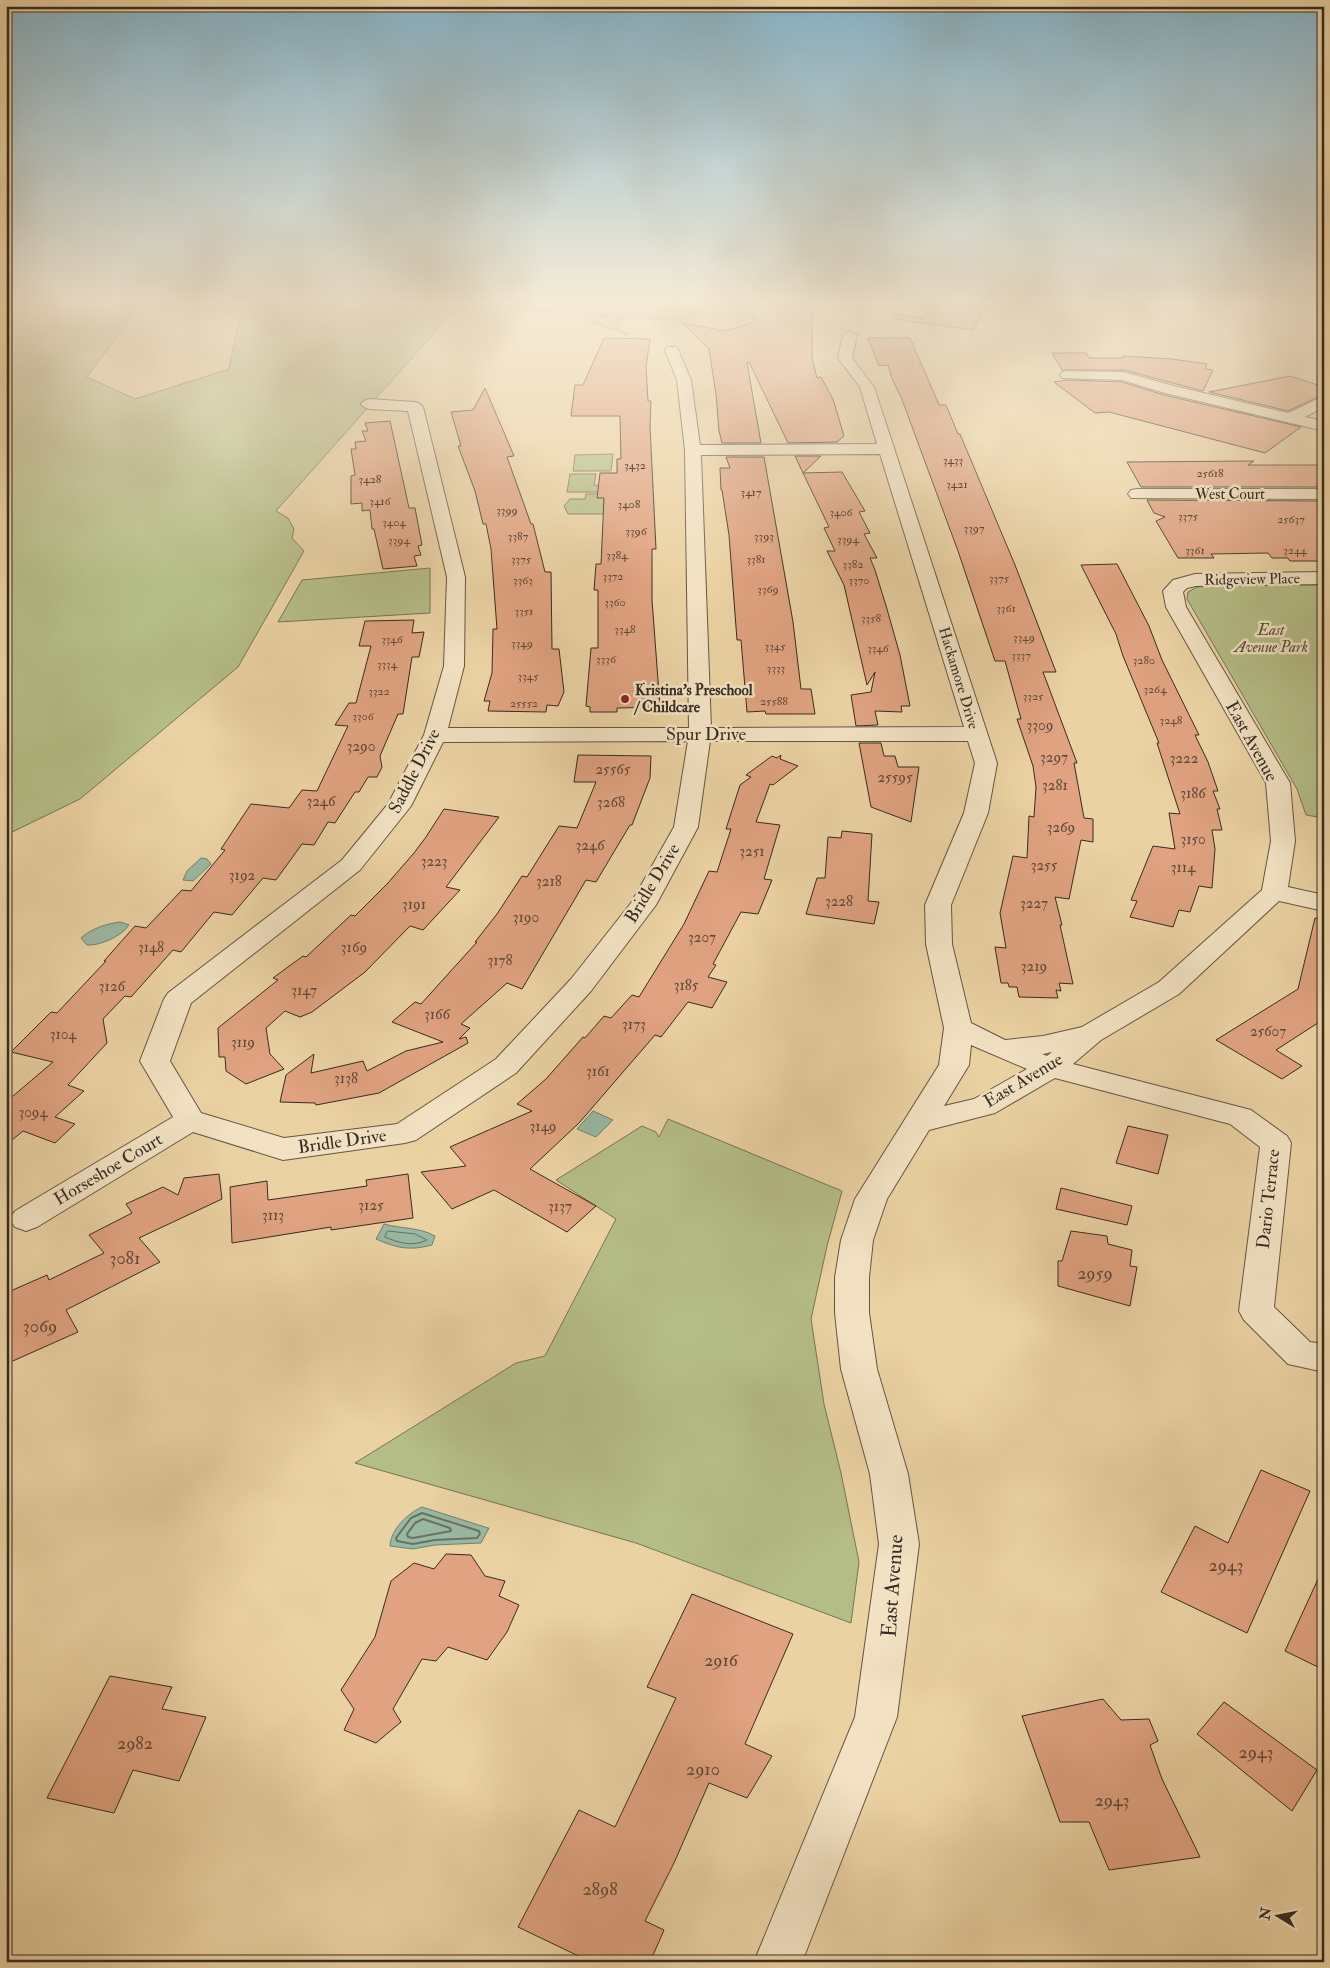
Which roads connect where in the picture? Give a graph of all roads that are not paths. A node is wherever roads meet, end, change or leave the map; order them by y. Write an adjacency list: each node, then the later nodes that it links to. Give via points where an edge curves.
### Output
1 (686, 397): 9 (street, Bridle Drive)
2 (869, 397): 8 (street, Hackamore Drive)
3 (1199, 397): 6 (street)
4 (1324, 401): 6 (street)
5 (369, 404): 16 (street, Saddle Drive, via 414,407 456,576 454,666)
6 (1290, 418): 7 (street)
7 (1324, 426)
8 (887, 449): 9 (street); 15 (street, Hackamore Drive)
9 (693, 450): 14 (street, Bridle Drive)
10 (1136, 494): 11 (street, West Court)
11 (1324, 494)
12 (1324, 578): 13 (street, Ridgeview Place, via 1218,578)
13 (1180, 584): 17 (street, East Avenue, via 1173,591 1176,607 1278,783 1283,841)
14 (700, 734): 15 (street, Spur Drive); 16 (street, Spur Drive); 23 (street, Bridle Drive, via 686,827 643,905 580,985 506,1066 404,1133 283,1149)
15 (976, 734): 19 (street, Hackamore Drive, via 986,763 976,813 938,906 939,944)
16 (435, 735): 23 (street, Saddle Drive, via 399,806 350,865 178,999 155,1061)
17 (1274, 892): 18 (street); 20 (street, East Avenue, via 1169,988)
18 (1324, 902)
19 (958, 1028): 21 (street, East Avenue); 24 (street, East Avenue, via 954,1065)
20 (1091, 1034): 21 (street, East Avenue, via 1043,1045); 22 (street, East Avenue)
21 (1001, 1048): 22 (street, Dario Terrace)
22 (1051, 1068): 24 (street, East Avenue, via 984,1106); 26 (street, Dario Terrace, via 1240,1117 1276,1143 1256,1311 1300,1354)
23 (190, 1120): 25 (street, Horseshoe Court)
24 (920, 1122): 27 (street, East Avenue, via 871,1200 858,1240 852,1277 852,1313 859,1369 889,1474 900,1544 876,1717)
25 (26, 1219)
26 (1324, 1358)
27 (778, 1962)

